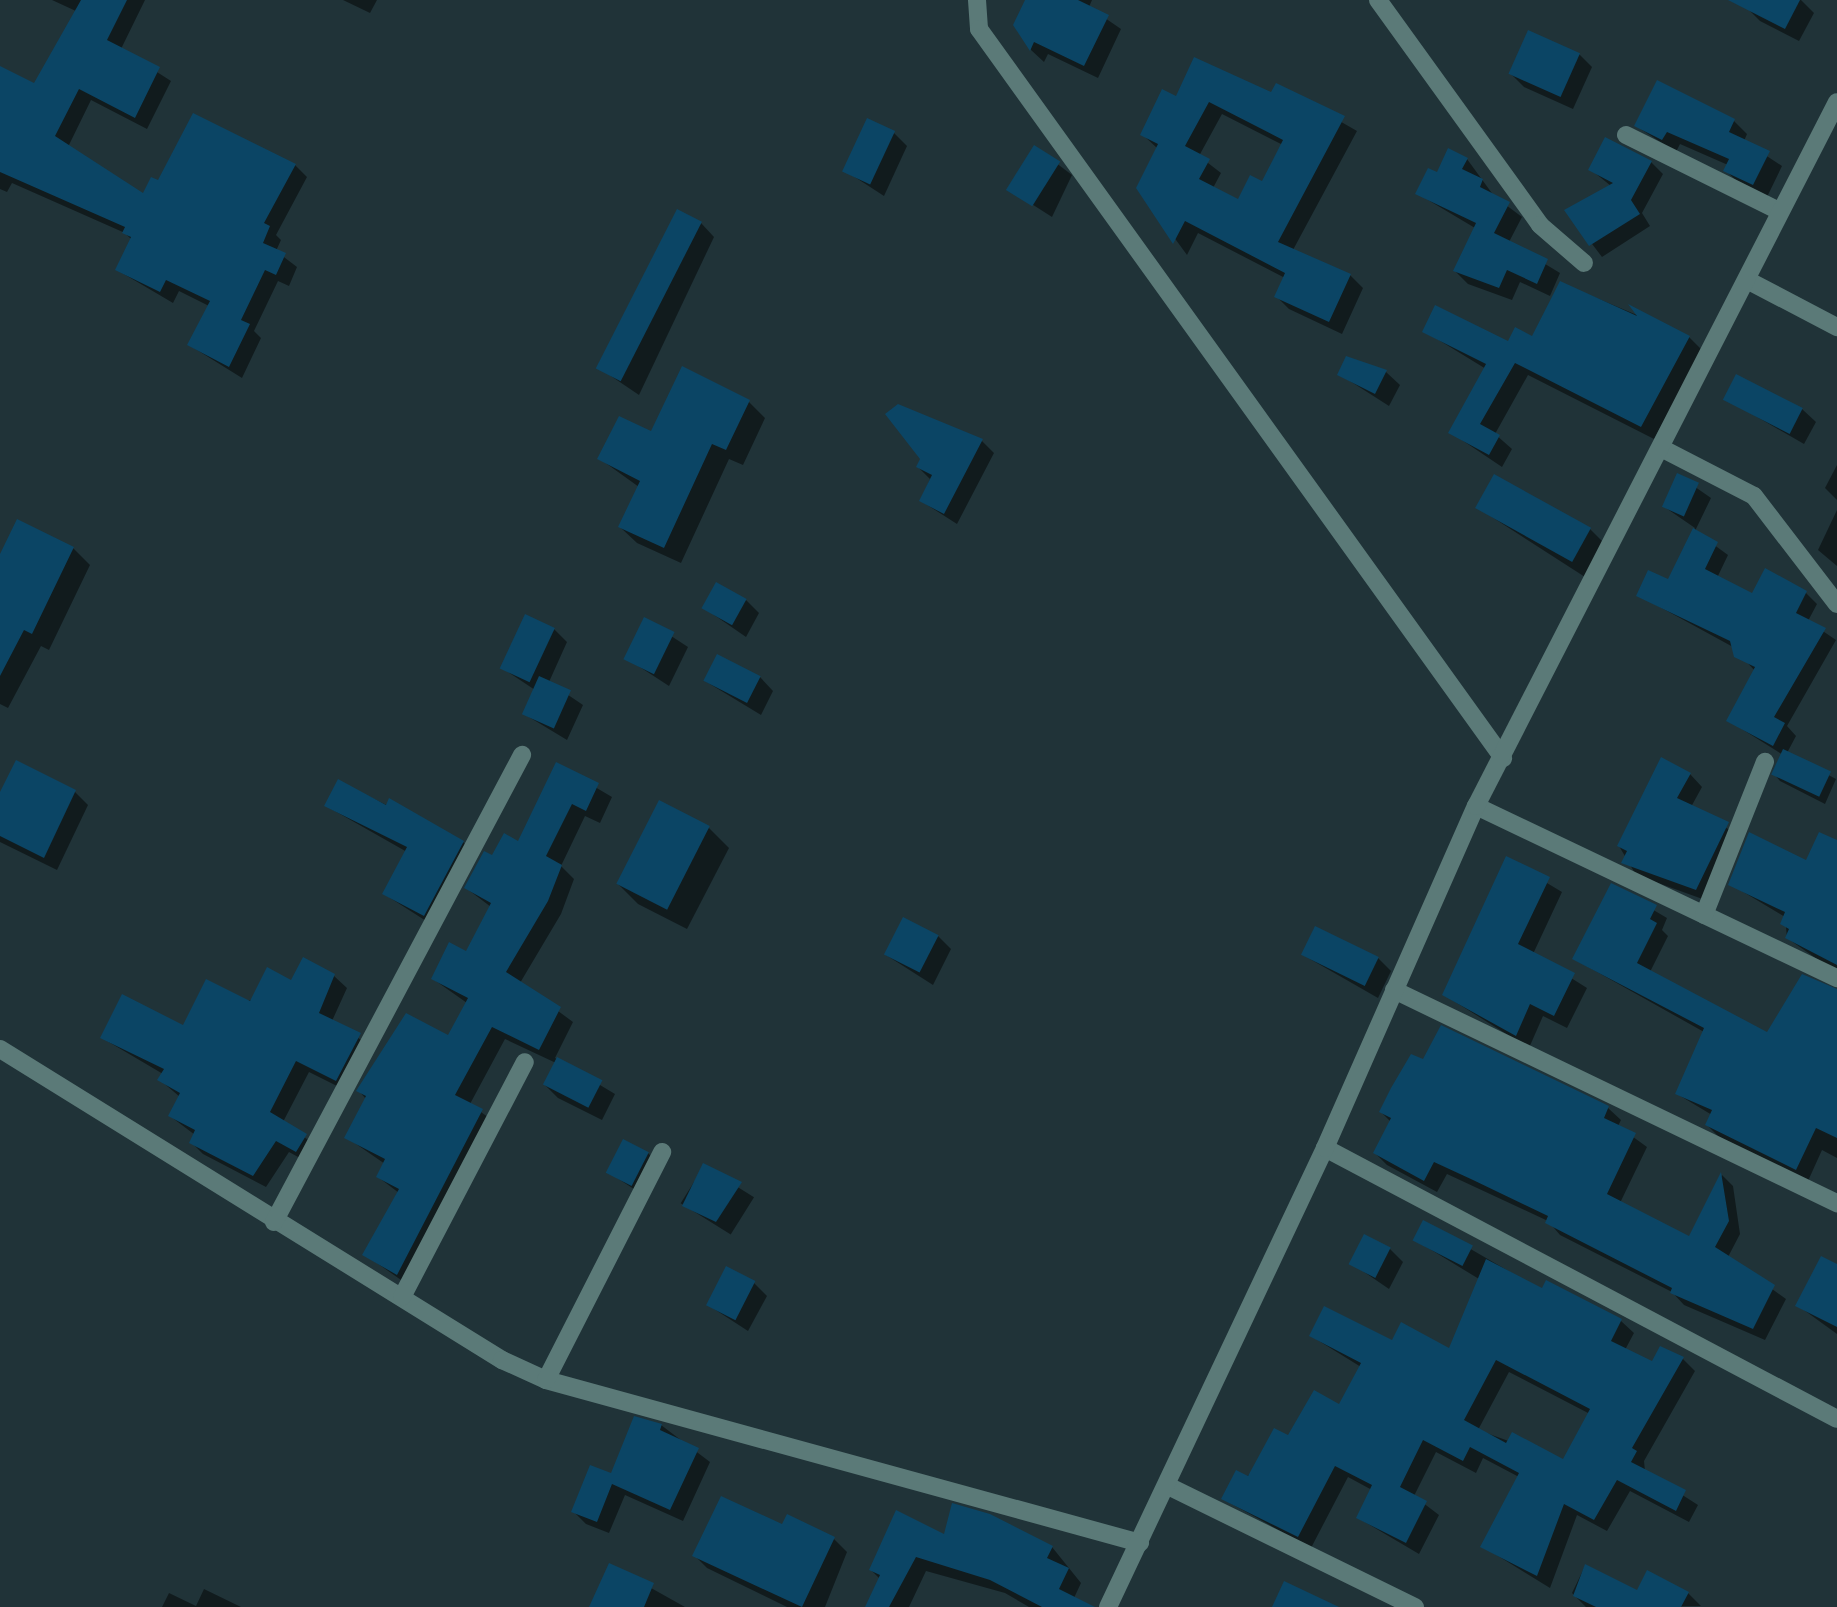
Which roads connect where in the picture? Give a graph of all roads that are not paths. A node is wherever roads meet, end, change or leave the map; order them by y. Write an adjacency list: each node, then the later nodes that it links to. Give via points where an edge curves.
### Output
1 (977, 0): 12 (street, via 979,29)
2 (1378, 0): 6 (street, via 1540,225)
3 (1837, 102): 5 (street)
4 (1626, 135): 5 (street)
5 (1779, 211): 7 (street)
6 (1584, 263)
7 (1747, 280): 8 (street); 9 (street)
8 (1837, 327)
9 (1663, 449): 10 (street, via 1754,496); 12 (street)
10 (1837, 604)
11 (522, 755): 23 (street)
12 (1503, 758): 14 (street)
13 (1765, 762): 15 (street)
14 (1476, 806): 15 (street); 17 (street)
15 (1704, 915): 16 (street)
16 (1837, 978)
17 (1394, 990): 20 (street); 22 (street)
18 (0, 1049): 23 (street)
19 (525, 1062): 24 (street)
20 (1325, 1148): 26 (street); 27 (street)
21 (662, 1152): 25 (street)
22 (1837, 1203)
23 (274, 1222): 24 (street)
24 (402, 1297): 25 (street)
25 (546, 1380): 28 (street)
26 (1837, 1419)
27 (1168, 1486): 28 (street); 30 (street)
28 (1140, 1543): 29 (street)
29 (1108, 1607)
30 (1415, 1607)

